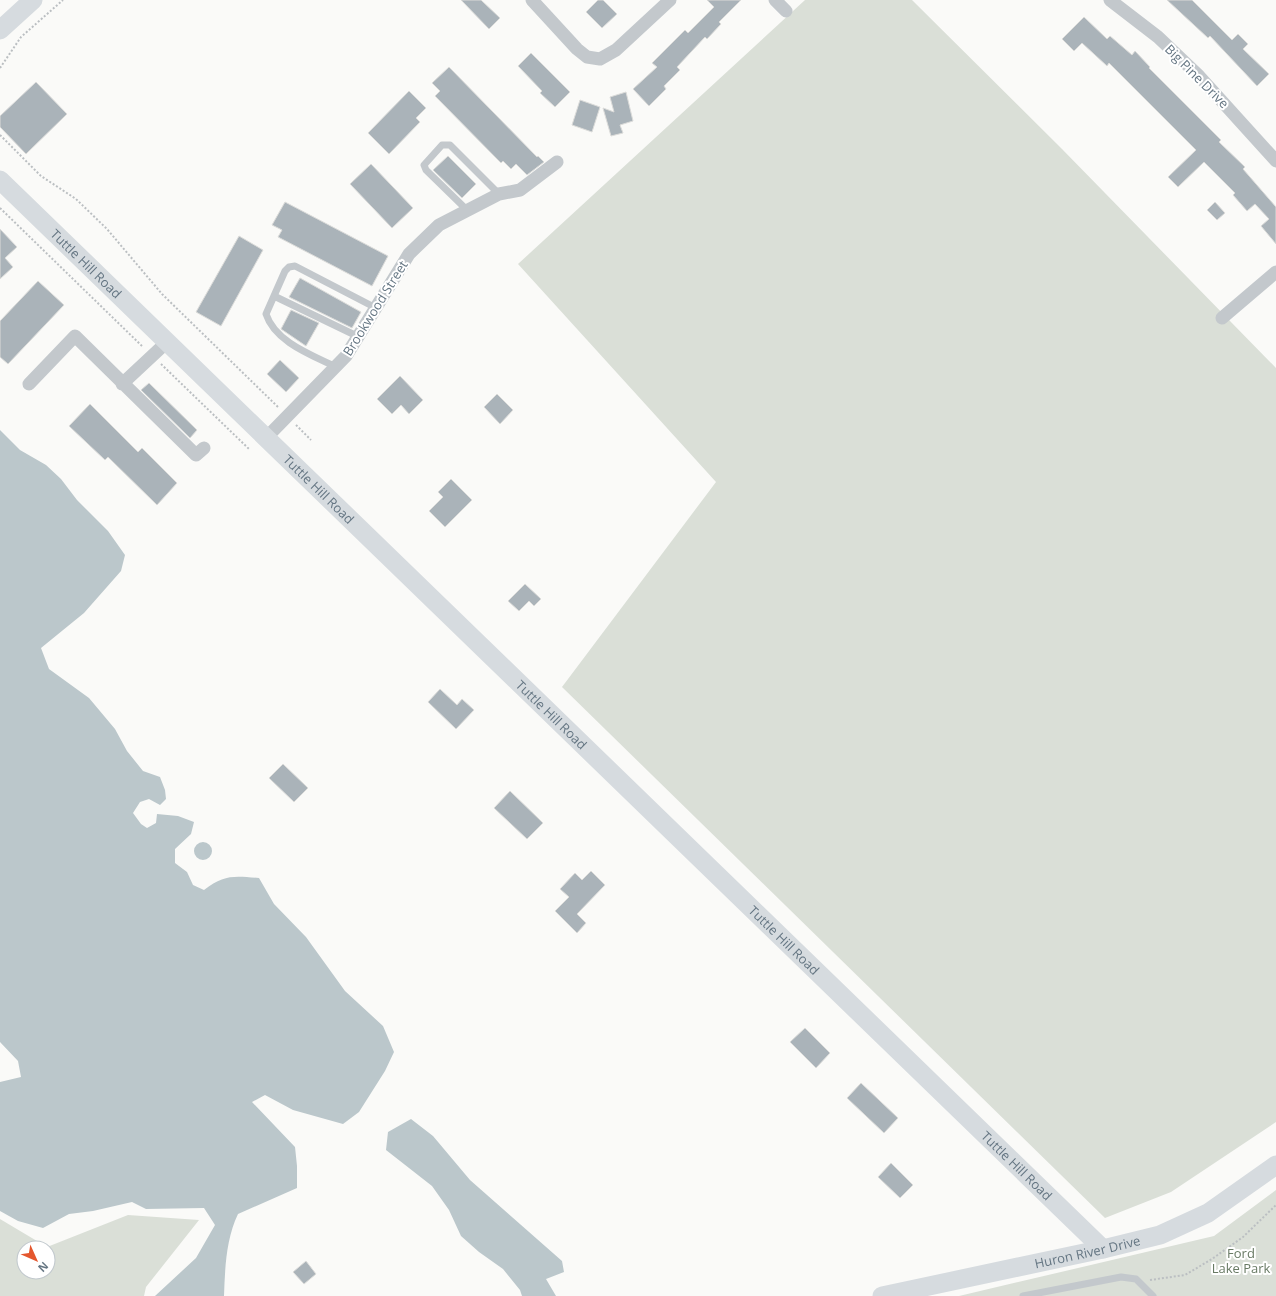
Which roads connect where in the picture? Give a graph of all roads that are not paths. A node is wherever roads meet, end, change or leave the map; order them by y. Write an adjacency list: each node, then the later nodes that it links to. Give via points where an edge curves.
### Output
1 (33, 0): 7 (main road)
2 (532, 0): 3 (street, via 577,49 587,57 600,60 616,50)
3 (670, 0)
4 (775, 0): 6 (street)
5 (1110, 0): 8 (street, Big Pine Drive, via 1158,37 1194,71)
6 (786, 11)
7 (0, 30)
8 (1276, 161)
9 (557, 162): 11 (street, Brookwood Street, via 520,190)
10 (0, 180): 18 (main road, Tuttle Hill Road)
11 (499, 194): 12 (street, Brookwood Street); 12 (lane, via 450,145 442,145 424,166)
12 (467, 210): 15 (street, Brookwood Street, via 439,225 409,254)
13 (1276, 272): 16 (street)
14 (274, 296): 15 (lane, via 285,272 294,266); 17 (lane); 19 (lane, via 266,314 276,331 299,348)
15 (376, 308): 17 (street, Brookwood Street)
16 (1222, 318)
17 (359, 337): 19 (street, Brookwood Street)
18 (166, 342): 21 (street); 22 (main road, Tuttle Hill Road)
19 (336, 367): 22 (street, Brookwood Street)
20 (29, 384): 21 (street, via 75,336)
21 (122, 384): 23 (street, via 196,455)
22 (266, 438): 25 (main road, Tuttle Hill Road)
23 (204, 448)
24 (1276, 1165): 25 (main road, Huron River Drive, via 1208,1213 1160,1235)
25 (1103, 1249): 26 (main road, Huron River Drive)
26 (882, 1296)
27 (1023, 1296): 28 (lane, via 1121,1277 1136,1279)
28 (1153, 1296)

